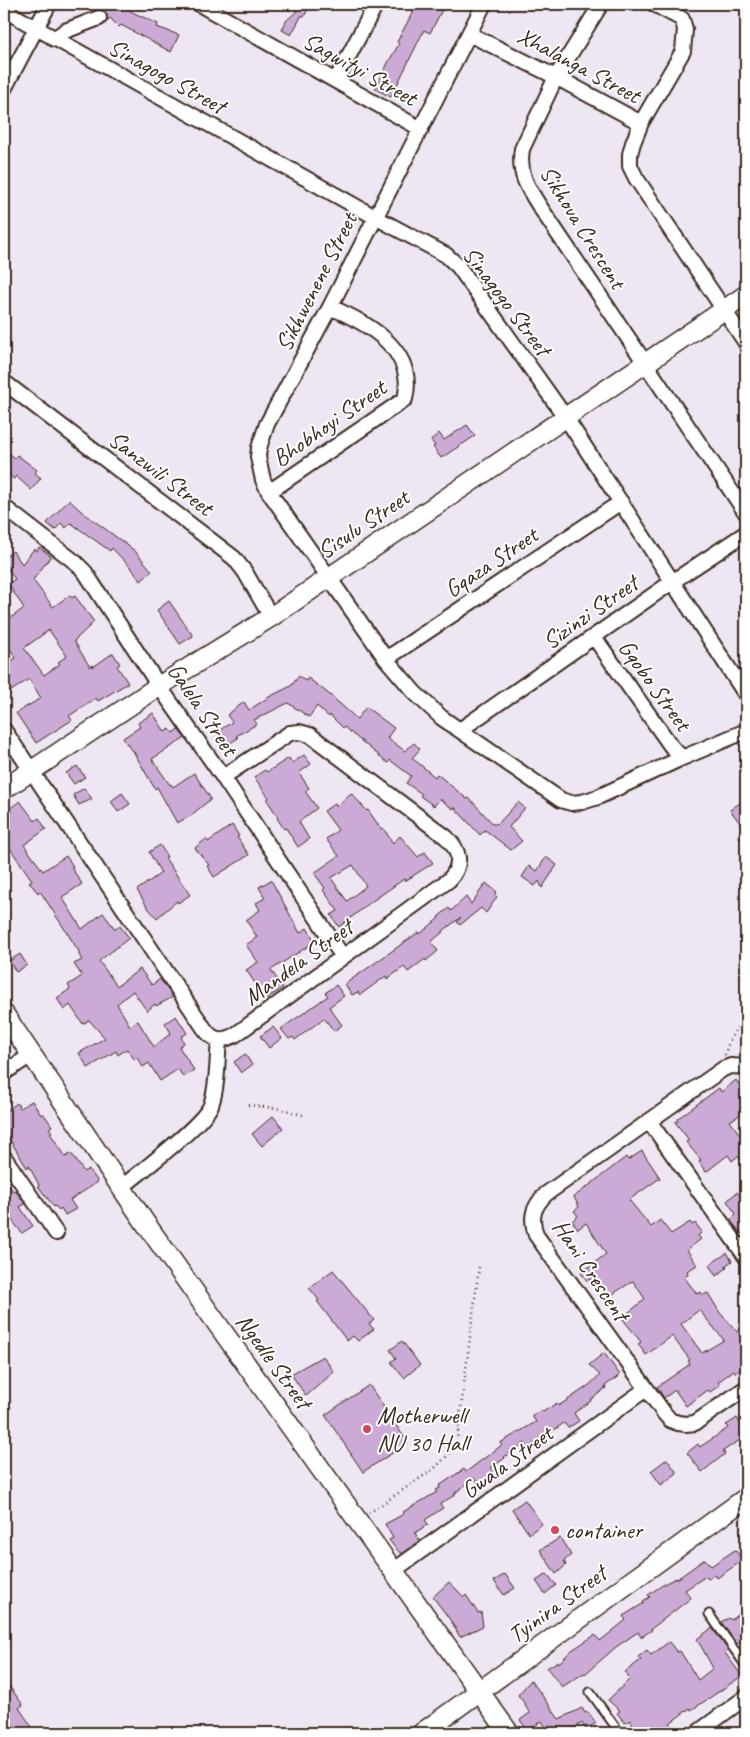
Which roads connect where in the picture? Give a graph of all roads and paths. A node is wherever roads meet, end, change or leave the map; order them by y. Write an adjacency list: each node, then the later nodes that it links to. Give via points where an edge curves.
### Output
1 (48, 4): 9 (street)
2 (199, 4): 13 (street, Sagwityi Street)
3 (376, 4): 13 (street)
4 (484, 4): 10 (street, Sikhwenene Street)
5 (602, 4): 12 (street, Sikhova Crescent)
6 (654, 4): 15 (street, via 682,19 683,51)
7 (4, 10): 9 (street, Sinagogo Street)
8 (99, 18): 11 (street, via 65,31)
9 (36, 29): 11 (street, Sinagogo Street); 14 (street)
10 (470, 34): 12 (street, Xhalanga Street); 16 (street, Sikhwenene Street)
11 (54, 39): 17 (street, Sinagogo Street)
12 (556, 77): 15 (street, Xhalanga Street); 22 (street, Sikhova Crescent, via 522,149 520,160 525,185)
13 (336, 80): 16 (street, Sagwityi Street)
14 (4, 89)
15 (641, 123): 20 (street, via 630,154 630,166)
16 (421, 129): 17 (street, Sikhwenene Street)
17 (375, 218): 19 (street, Sikhwenene Street); 24 (street, Sinagogo Street, via 446,255 458,266)
18 (746, 296): 20 (street, Sisulu Street)
19 (330, 307): 25 (street, Sikhwenene Street, via 260,442 259,468); 25 (street, Bhobhoyi Street, via 381,335 402,360 408,386 406,399)
20 (724, 310): 21 (street); 22 (street, Sisulu Street)
21 (746, 343)
22 (646, 363): 24 (street, Sisulu Street); 28 (street, Sikhova Crescent)
23 (4, 382): 32 (street, Sanzwili Street, via 234,558)
24 (566, 418): 26 (street, Sinagogo Street); 30 (street, Sisulu Street)
25 (269, 492): 30 (street, Sikhwenene Street)
26 (622, 502): 31 (street, Sinagogo Street); 34 (street, Gqaza Street)
27 (4, 507): 35 (street, Galela Street, via 85,572)
28 (746, 513)
29 (746, 533): 31 (street, Sizinzi Street)
30 (329, 577): 32 (street, Sisulu Street); 34 (street)
31 (672, 582): 33 (street, Sizinzi Street); 36 (street, Sinagogo Street)
32 (271, 617): 35 (street, Sisulu Street)
33 (594, 637): 38 (street, Sizinzi Street); 40 (street, Gqobo Street)
34 (386, 659): 38 (street, via 430,708)
35 (159, 686): 41 (street, Sisulu Street); 42 (street, Galela Street)
36 (746, 695)
37 (4, 730): 41 (street)
38 (460, 730): 40 (street, via 561,800 571,803 598,797)
39 (746, 731): 40 (street)
40 (682, 758)
41 (31, 771): 43 (street, Sisulu Street); 47 (street, via 204,1028)
42 (223, 777): 44 (street, Galela Street); 44 (street, Mandela Street, via 283,737 294,732 305,733 453,844 458,862 449,880)
43 (4, 789)
44 (343, 957): 47 (street, Mandela Street, via 235,1035)
45 (4, 1014): 48 (street, Ngedle Street)
46 (746, 1017): 50 (path, via 726,1047)
47 (219, 1040): 56 (street, via 214,1092 207,1112)
48 (31, 1055): 51 (street); 56 (street, Ngedle Street)
49 (746, 1067): 50 (street)
50 (723, 1069): 54 (street, Hani Crescent)
51 (4, 1073)
52 (248, 1105): 53 (path)
53 (306, 1116)
54 (649, 1121): 58 (street); 61 (street, Hani Crescent, via 546,1194 532,1216 536,1235)
55 (4, 1157): 57 (street)
56 (121, 1188): 63 (street, Ngedle Street)
57 (56, 1233)
58 (746, 1257)
59 (479, 1267): 63 (path, via 456,1447 435,1468)
60 (746, 1388): 61 (street, Hani Crescent, via 702,1419 686,1424 670,1420)
61 (646, 1389): 64 (street, Gwala Street)
62 (746, 1498): 67 (street, Tyinira Street)
63 (358, 1521): 64 (street, Ngedle Street)
64 (394, 1571): 67 (street, Ngedle Street)
65 (709, 1614): 66 (lane)
66 (746, 1666)
67 (480, 1692): 70 (street, Tyinira Street); 71 (street, Ngedle Street)
68 (590, 1692): 72 (lane)
69 (746, 1697): 73 (street)
70 (422, 1733)
71 (509, 1733)
72 (620, 1733)
73 (697, 1733)

